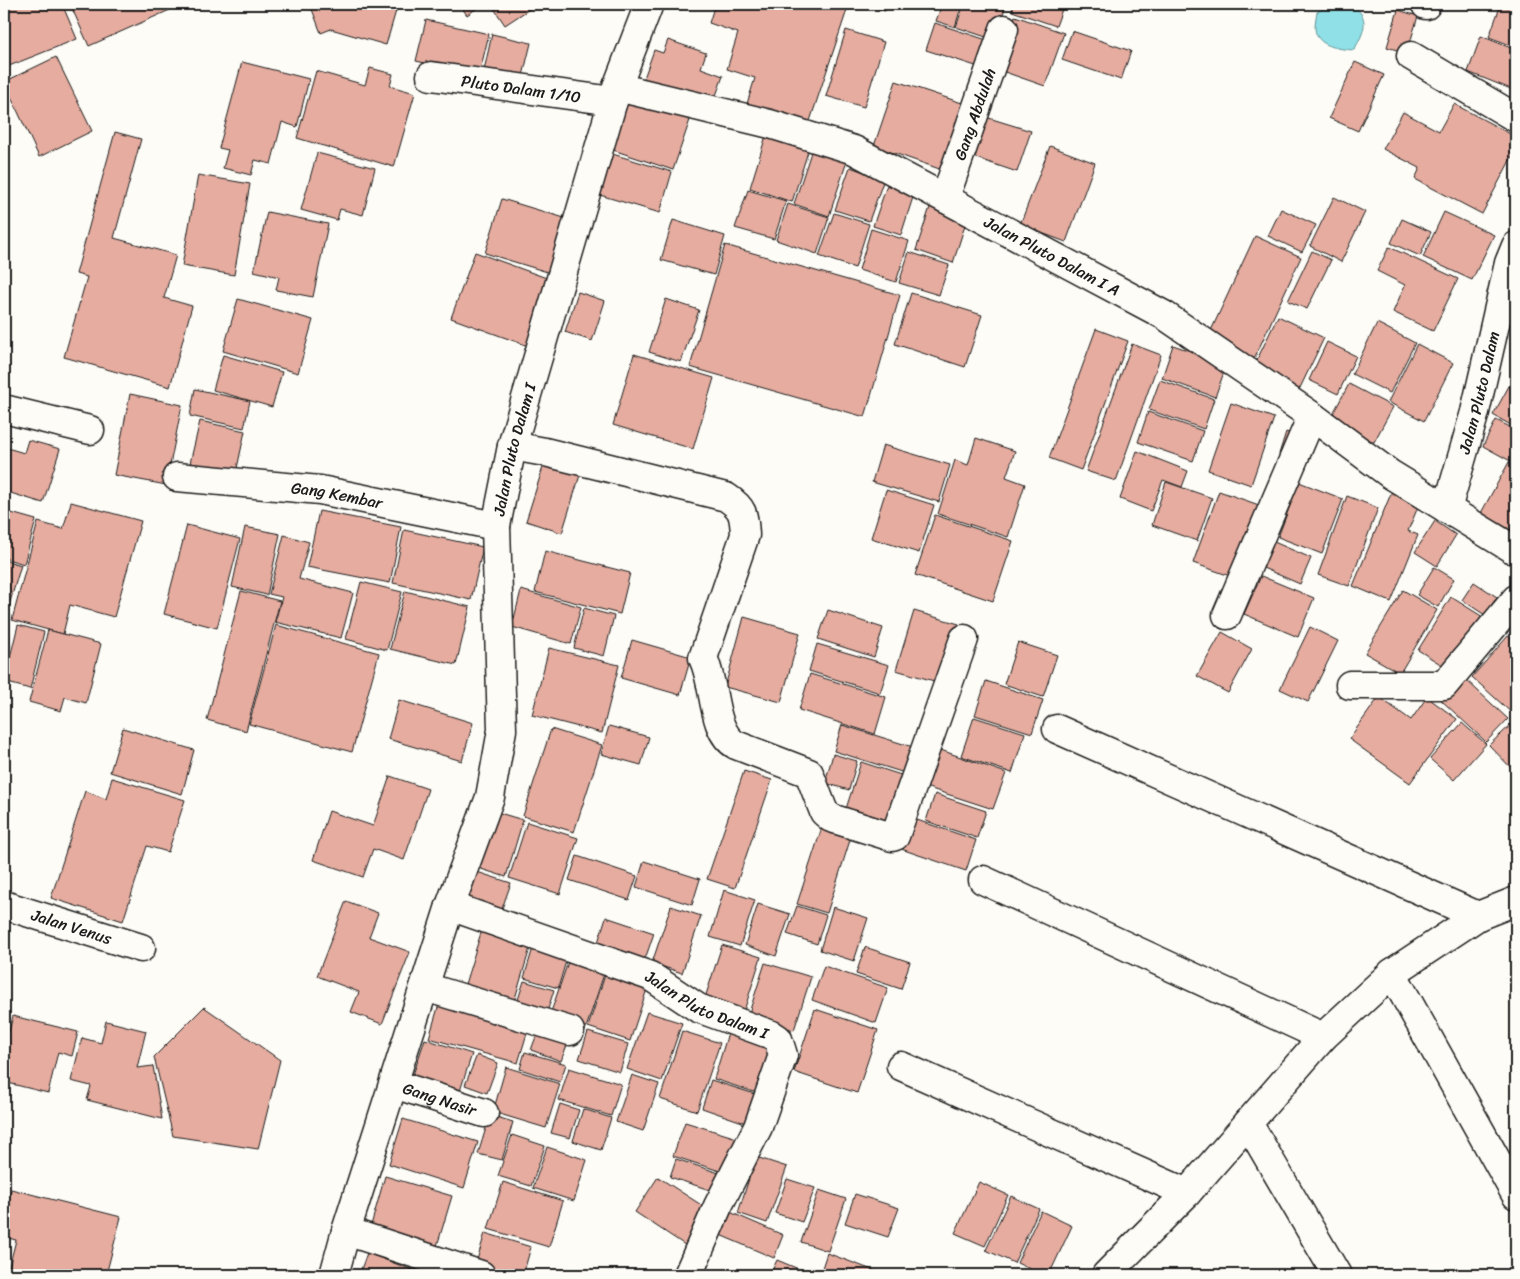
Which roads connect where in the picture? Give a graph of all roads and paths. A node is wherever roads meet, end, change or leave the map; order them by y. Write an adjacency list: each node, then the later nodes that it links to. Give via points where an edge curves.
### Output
1 (648, 4): 5 (street, Jalan Pluto Dalam I)
2 (1004, 29): 7 (street, Gang Abdulah)
3 (1411, 56): 6 (street)
4 (431, 76): 5 (street, Pluto Dalam 1/10)
5 (615, 94): 7 (street, Jalan Pluto Dalam I A, via 770,124 854,150); 12 (street, Jalan Pluto Dalam I)
6 (1516, 118)
7 (945, 198): 10 (street, Jalan Pluto Dalam I A, via 1164,315)
8 (1516, 246): 14 (street, Jalan Pluto Dalam)
9 (4, 409): 11 (street)
10 (1312, 416): 14 (street, Jalan Pluto Dalam I A, via 1390,474); 18 (street)
11 (90, 430)
12 (512, 446): 15 (street, Jalan Pluto Dalam I); 19 (street, via 726,497 739,506 745,535 703,658 710,672 720,728 727,741 810,774 824,812 831,818 895,836)
13 (177, 476): 15 (street, Gang Kembar, via 320,490)
14 (1447, 509): 16 (street, Jalan Pluto Dalam I A)
15 (496, 526): 25 (street, Jalan Pluto Dalam I, via 502,730 490,797)
16 (1516, 551)
17 (1516, 599): 20 (street, via 1444,685)
18 (1227, 615)
19 (964, 639)
20 (1350, 685)
21 (1057, 729): 26 (street)
22 (983, 880): 31 (street)
23 (1516, 901): 26 (street)
24 (4, 905): 27 (street, Jalan Venus)
25 (450, 906): 29 (street, Jalan Pluto Dalam I); 41 (street, Jalan Pluto Dalam I, via 650,976 698,1008 778,1039 783,1056 758,1127)
26 (1478, 916): 28 (street)
27 (141, 948)
28 (1392, 973): 31 (street); 37 (street)
29 (425, 987): 30 (street); 33 (street, Jalan Pluto Dalam I)
30 (570, 1030)
31 (1323, 1037): 35 (street)
32 (901, 1066): 36 (street)
33 (394, 1084): 34 (street, Gang Nasir); 38 (street, Jalan Pluto Dalam I)
34 (484, 1113)
35 (1248, 1123): 36 (street); 43 (street)
36 (1187, 1192): 42 (street)
37 (1516, 1195)
38 (346, 1231): 39 (street, Jalan Pluto Dalam I); 40 (street)
39 (334, 1275)
40 (481, 1275)
41 (688, 1275)
42 (1106, 1275)
43 (1337, 1275)

